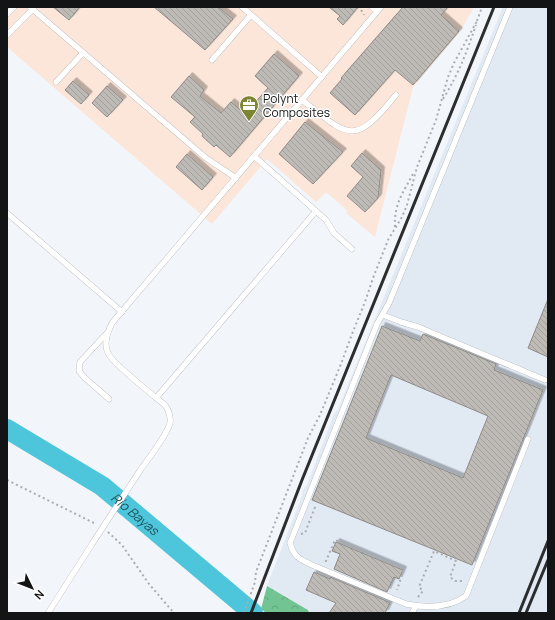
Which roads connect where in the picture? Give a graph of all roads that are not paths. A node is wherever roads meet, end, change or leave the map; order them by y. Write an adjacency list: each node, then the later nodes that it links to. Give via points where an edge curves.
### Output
1 (14, 7): 7 (lane)
2 (242, 7): 8 (lane)
3 (372, 7): 6 (lane)
4 (510, 7): 22 (lane)
5 (32, 8): 9 (lane); 10 (lane)
6 (379, 9): 12 (lane)
7 (7, 14)
8 (251, 15): 11 (lane); 12 (lane)
9 (7, 35)
10 (83, 53): 13 (lane); 17 (lane, via 206,158)
11 (212, 60)
12 (322, 77): 15 (lane)
13 (56, 82)
14 (396, 95): 15 (lane, via 368,125 350,132 339,128)
15 (302, 100): 16 (lane)
16 (254, 156): 17 (lane); 18 (lane)
17 (236, 178): 21 (lane)
18 (316, 211): 20 (lane, via 326,220 334,233); 25 (lane)
19 (7, 213): 21 (lane)
20 (352, 249)
21 (122, 312): 23 (lane)
22 (383, 315): 24 (lane); 28 (lane, via 377,324 290,543 292,552 301,560)
23 (108, 332): 25 (lane, via 108,353); 26 (lane, via 80,362 79,370)
24 (545, 380)
25 (156, 398): 29 (lane, bridge, via 170,412 167,431)
26 (110, 399)
27 (528, 439): 28 (lane, via 466,596 446,605)
28 (416, 606): 30 (lane)
29 (48, 613)
30 (412, 613)

